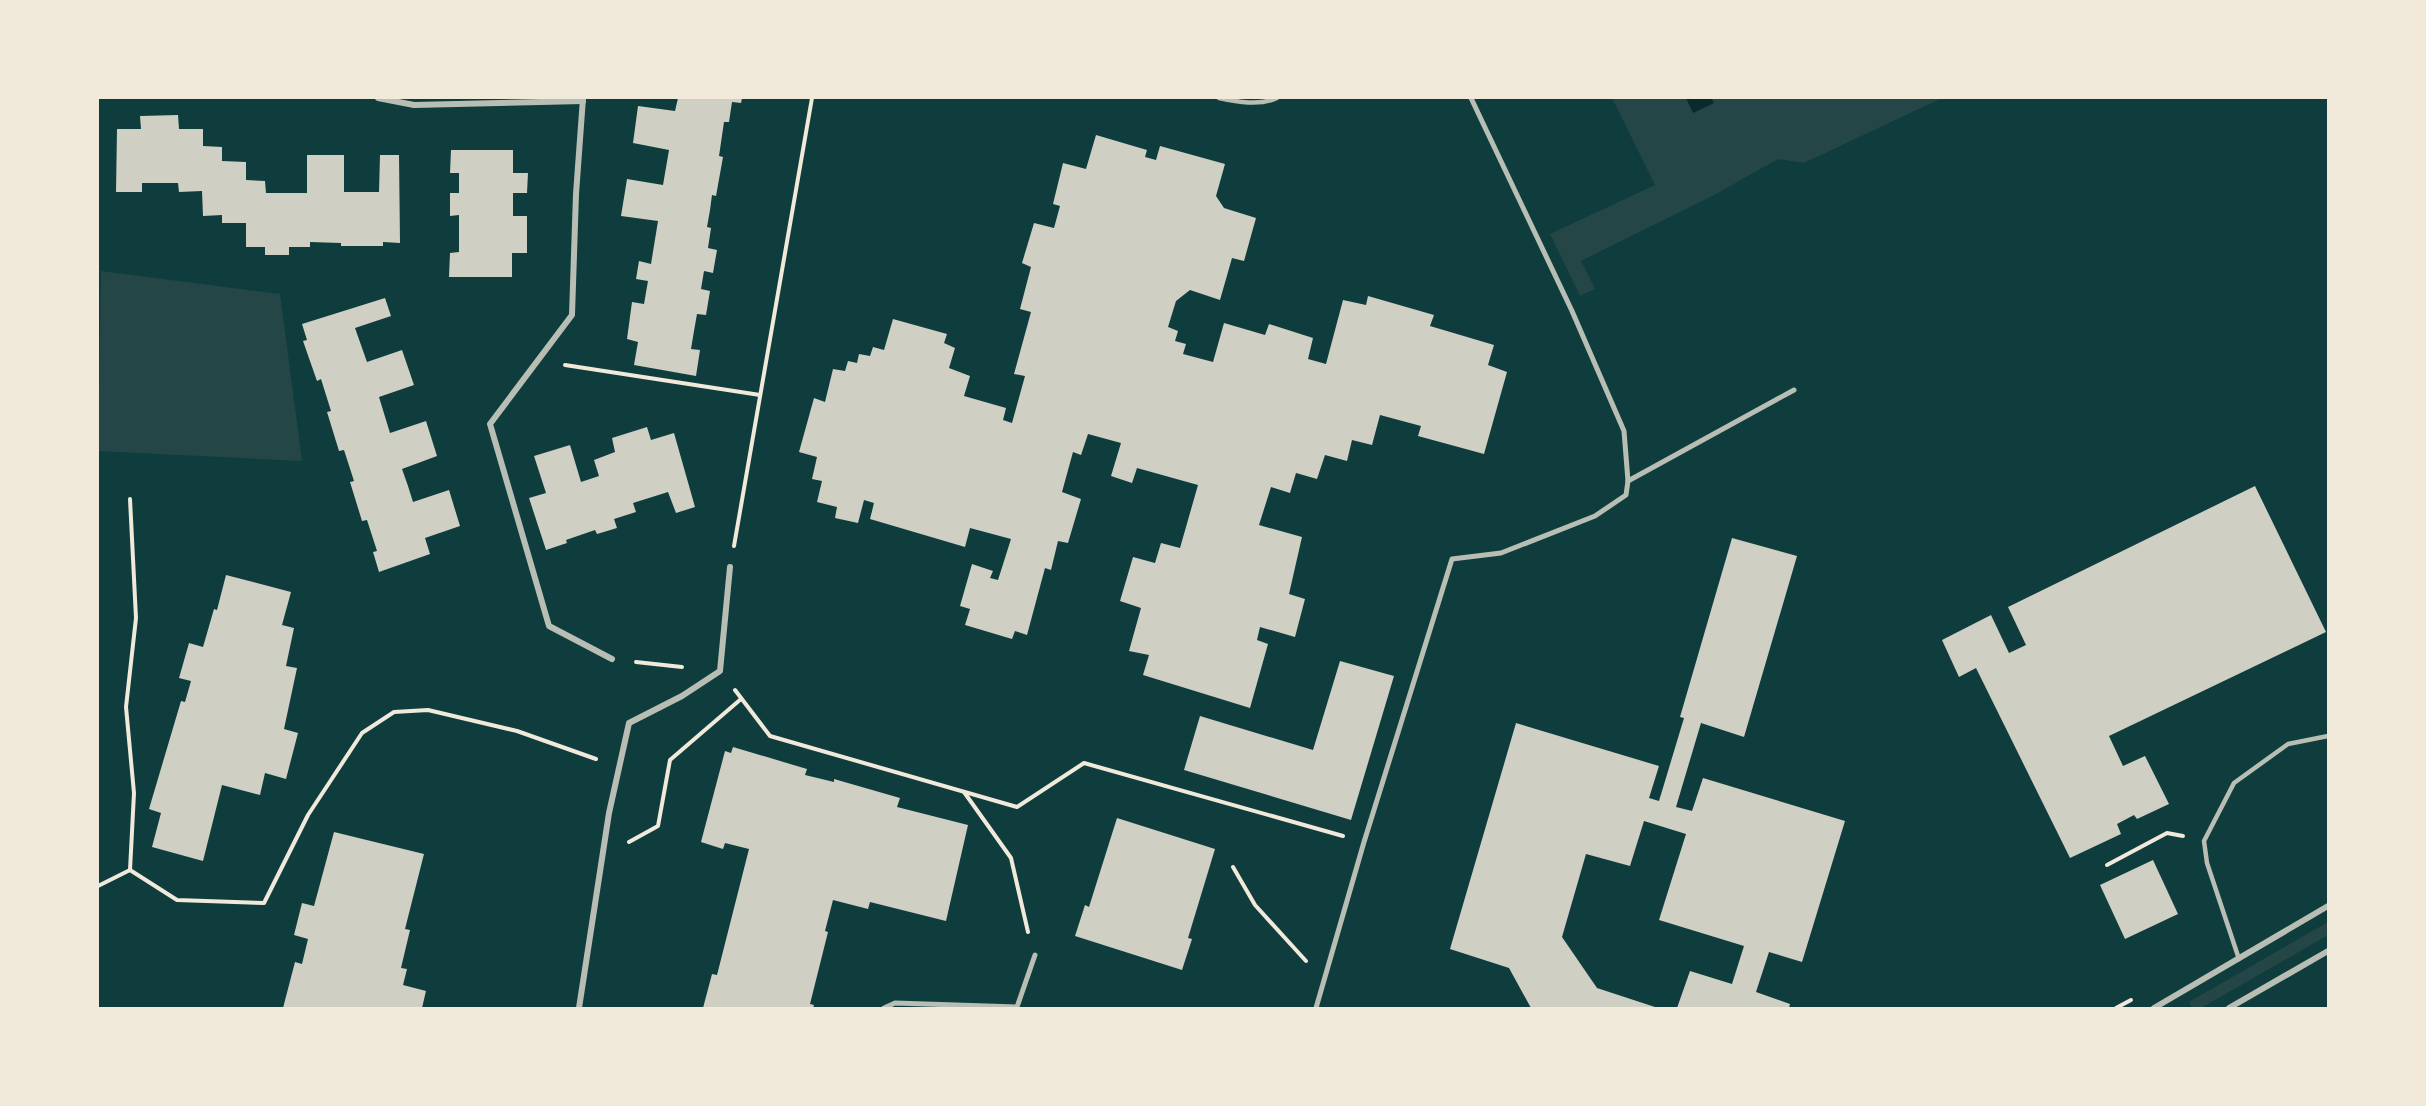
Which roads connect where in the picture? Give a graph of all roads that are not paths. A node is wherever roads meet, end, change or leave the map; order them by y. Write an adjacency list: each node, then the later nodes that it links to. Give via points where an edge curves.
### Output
1 (378, 98): 5 (street, via 414,105)
2 (1219, 98): 3 (lane, via 1267,102)
3 (1277, 98)
4 (1471, 98): 7 (street, via 1624,431)
5 (583, 99): 9 (street, via 573,315 490,424 549,626)
6 (1794, 390): 7 (street)
7 (1628, 481): 18 (street, via 1626,495 1595,516 1501,553 1452,559)
8 (730, 567): 15 (street, via 720,672 628,723)
9 (612, 659)
10 (2328, 736): 14 (lane, via 2288,744 2234,783 2204,841 2207,863)
11 (2328, 906): 14 (street)
12 (2328, 951): 20 (street)
13 (1035, 955): 17 (street)
14 (2239, 959): 19 (street)
15 (579, 1008)
16 (884, 1008): 17 (street, via 895,1003)
17 (1018, 1008)
18 (1316, 1008)
19 (2154, 1008)
20 (2229, 1008)

